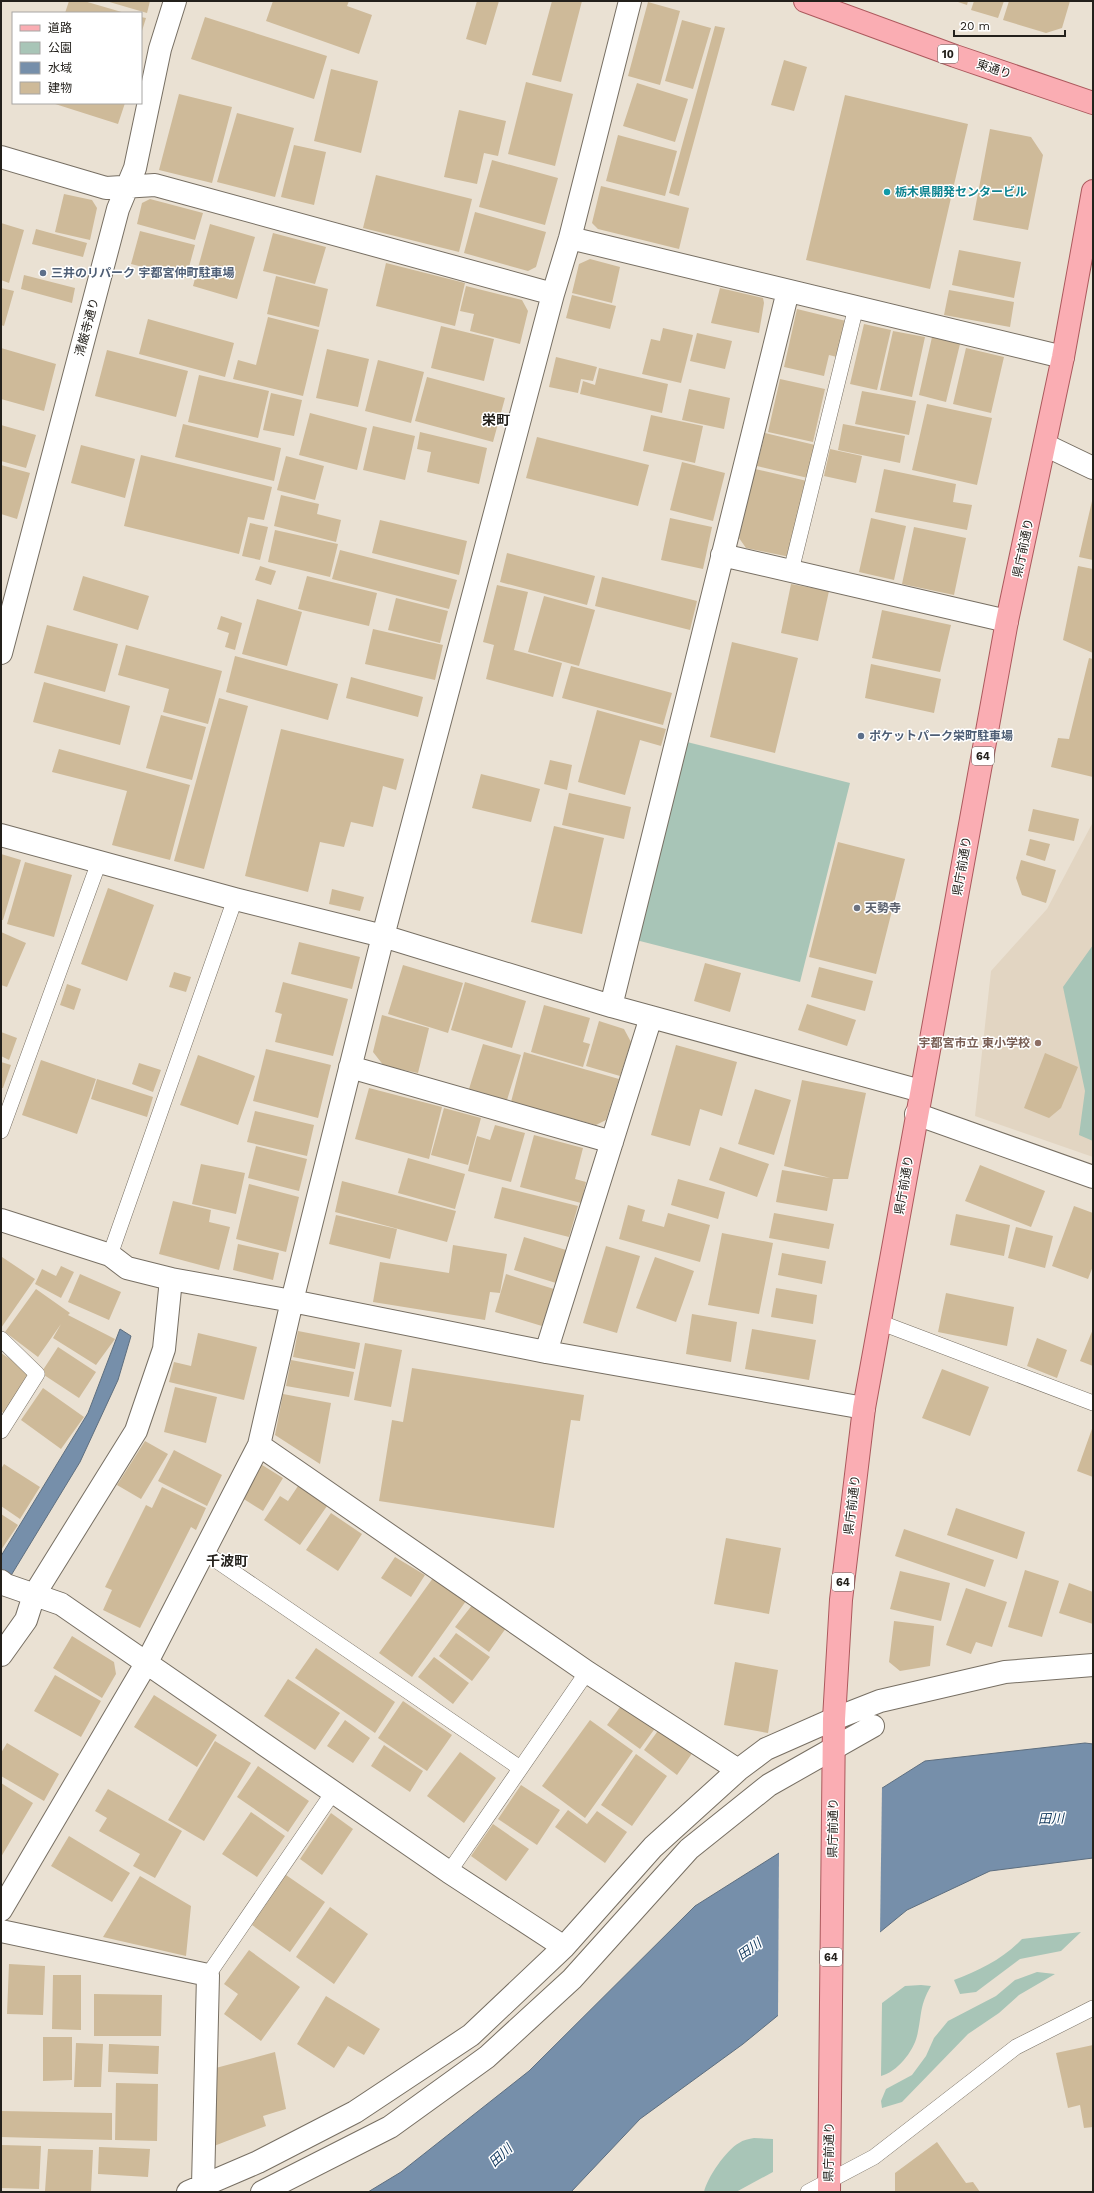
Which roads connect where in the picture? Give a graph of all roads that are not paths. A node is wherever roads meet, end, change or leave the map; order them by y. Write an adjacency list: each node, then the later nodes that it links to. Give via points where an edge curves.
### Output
1 (175, 1): 6 (street, 清厳寺通り, via 160,49 135,168)
2 (630, 1): 8 (street)
3 (805, 1): 4 (main road, 東通り / 10)
4 (1093, 103)
5 (1, 157): 6 (street, via 106,188)
6 (126, 187): 10 (street, via 155,185); 18 (street, 清厳寺通り, via 118,209)
7 (1093, 190): 12 (main road, 県庁前通り / 64)
8 (570, 238): 9 (street); 10 (street)
9 (788, 291): 11 (street); 15 (street)
10 (553, 294): 22 (street)
11 (856, 307): 12 (street); 16 (lane)
12 (1063, 357): 13 (main road, 県庁前通り / 64)
13 (1045, 445): 14 (street); 17 (main road, 県庁前通り / 64)
14 (1093, 468)
15 (722, 555): 16 (street); 23 (street)
16 (792, 571): 17 (street)
17 (1007, 621): 26 (main road, 県庁前通り / 64)
18 (2, 649)
19 (1, 835): 20 (street)
20 (99, 862): 21 (street); 28 (lane)
21 (235, 899): 22 (street); 32 (lane)
22 (383, 936): 23 (street); 25 (street)
23 (611, 1006): 24 (street)
24 (651, 1017): 26 (street); 29 (street)
25 (350, 1067): 29 (street); 34 (street)
26 (921, 1091): 27 (main road, 県庁前通り / 64)
27 (916, 1114): 30 (street); 35 (main road, 県庁前通り / 64)
28 (1, 1131)
29 (612, 1142): 37 (street)
30 (1093, 1177)
31 (1, 1220): 32 (street)
32 (110, 1255): 33 (street, via 127,1268)
33 (171, 1279): 34 (street); 44 (street, via 164,1349 136,1431)
34 (292, 1301): 37 (street); 41 (street)
35 (879, 1322): 38 (lane); 39 (main road, 県庁前通り / 64)
36 (1, 1339): 40 (lane, via 38,1374)
37 (546, 1352): 39 (street)
38 (1093, 1403)
39 (864, 1408): 49 (main road, 県庁前通り / 64, via 841,1600)
40 (1, 1431)
41 (259, 1445): 42 (street); 48 (street)
42 (204, 1552): 46 (street); 52 (lane)
43 (1, 1581): 44 (street)
44 (34, 1595): 45 (street, via 26,1620); 46 (street, via 61,1604)
45 (1, 1655)
46 (146, 1662): 54 (street); 56 (street)
47 (1093, 1665): 49 (street, via 1005,1672 880,1701)
48 (587, 1672): 52 (lane); 53 (street)
49 (834, 1719): 51 (main road, 県庁前通り / 64); 53 (street, via 766,1750)
50 (873, 1726): 51 (street)
51 (834, 1753): 61 (main road, 県庁前通り / 64); 63 (street, via 769,1784 689,1849 572,1979 487,2057 390,2127)
52 (520, 1768): 55 (lane)
53 (738, 1770): 58 (street, via 653,1847)
54 (334, 1791): 55 (street); 59 (lane)
55 (449, 1872): 58 (street)
56 (1, 1910)
57 (1, 1931): 59 (street)
58 (564, 1947): 62 (street, via 471,2035 361,2108 258,2162)
59 (208, 1975): 62 (street)
60 (1093, 2008): 61 (lane, via 1016,2046 874,2157)
61 (829, 2186): 64 (lane)
62 (196, 2189)
63 (262, 2192)
64 (808, 2192)

